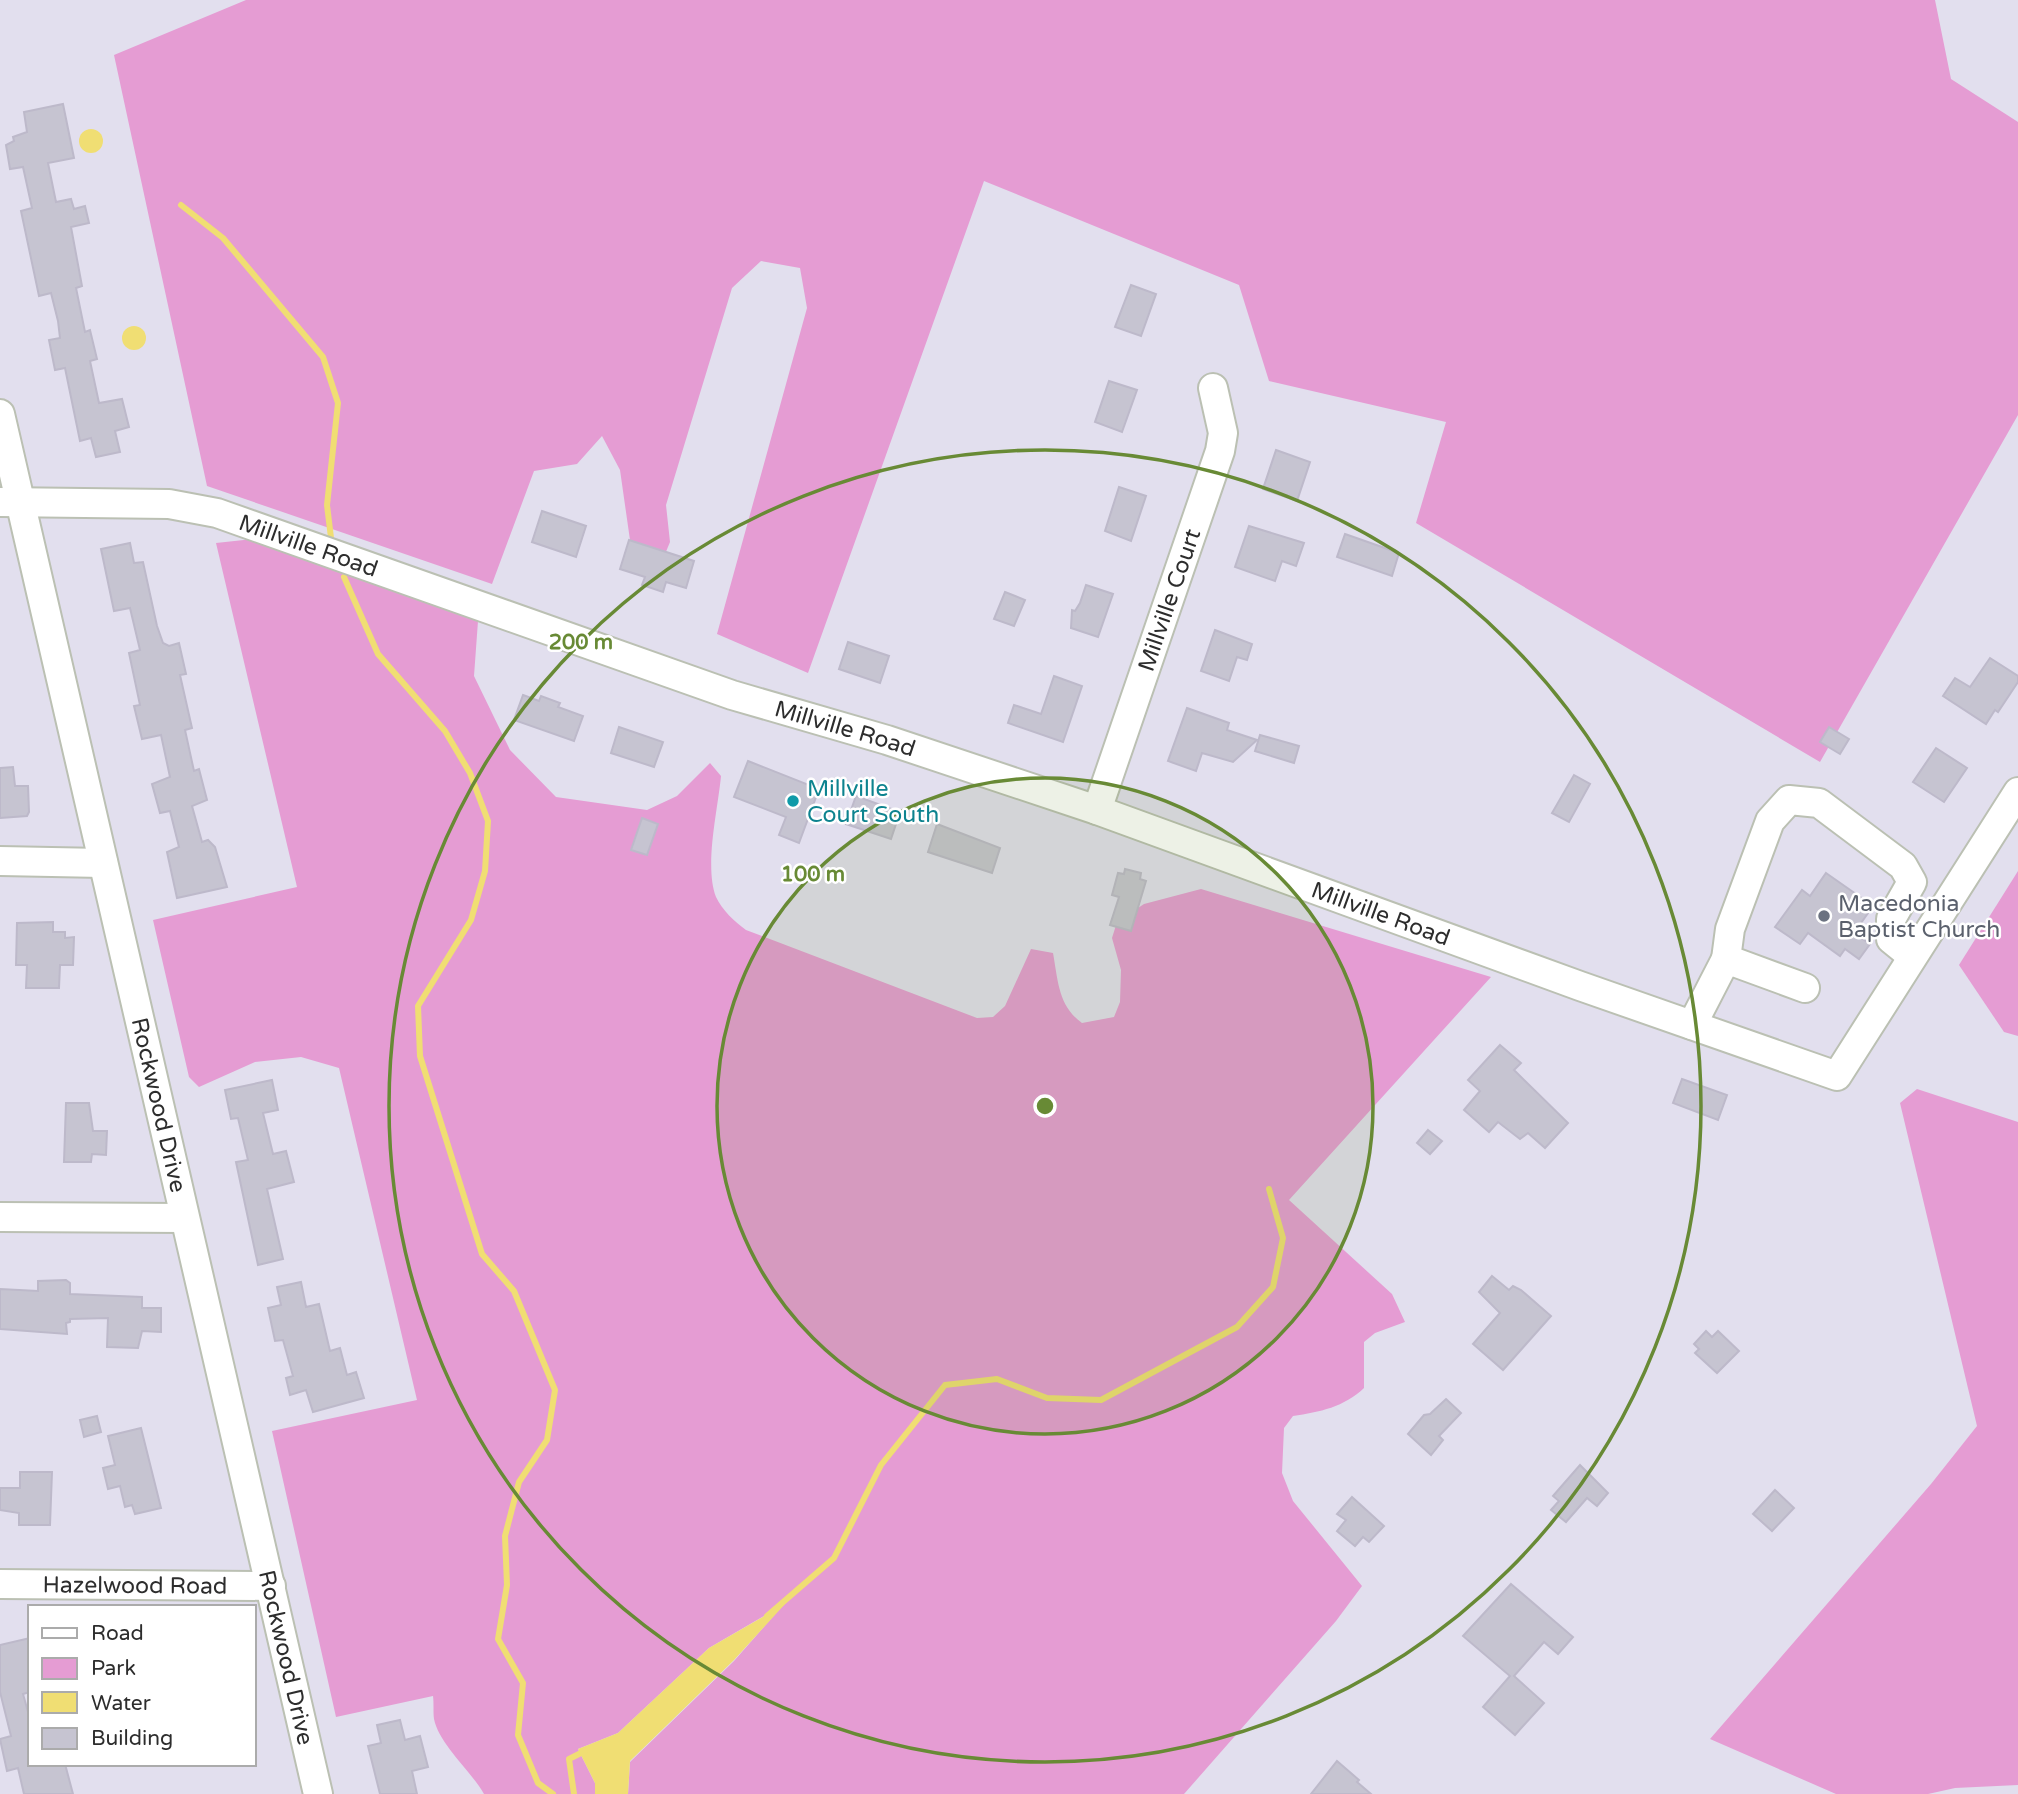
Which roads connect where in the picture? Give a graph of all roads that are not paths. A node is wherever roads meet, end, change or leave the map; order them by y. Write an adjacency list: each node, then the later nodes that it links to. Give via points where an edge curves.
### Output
1 (1213, 388): 5 (street, Millville Court, via 1223,433 1220,451)
2 (0, 414): 3 (street, Rockwood Drive)
3 (10, 502): 5 (street, Millville Road, via 170,504 217,513 732,695 887,740); 7 (street, Rockwood Drive)
4 (2018, 792): 8 (street)
5 (1097, 810): 11 (street, Millville Road)
6 (0, 861): 7 (street)
7 (103, 863): 13 (street, Rockwood Drive)
8 (1912, 956): 9 (street, via 1891,939 1891,919 1912,881 1903,866 1819,803 1789,800 1770,821 1730,929); 11 (street, Millville Road, via 1837,1076)
9 (1726, 959): 10 (street); 11 (street)
10 (1805, 988)
11 (1692, 1026)
12 (0, 1217): 13 (street)
13 (184, 1218): 15 (street, Rockwood Drive)
14 (0, 1584): 15 (street, Hazelwood Road)
15 (271, 1586): 16 (street, Rockwood Drive)
16 (318, 1794)

